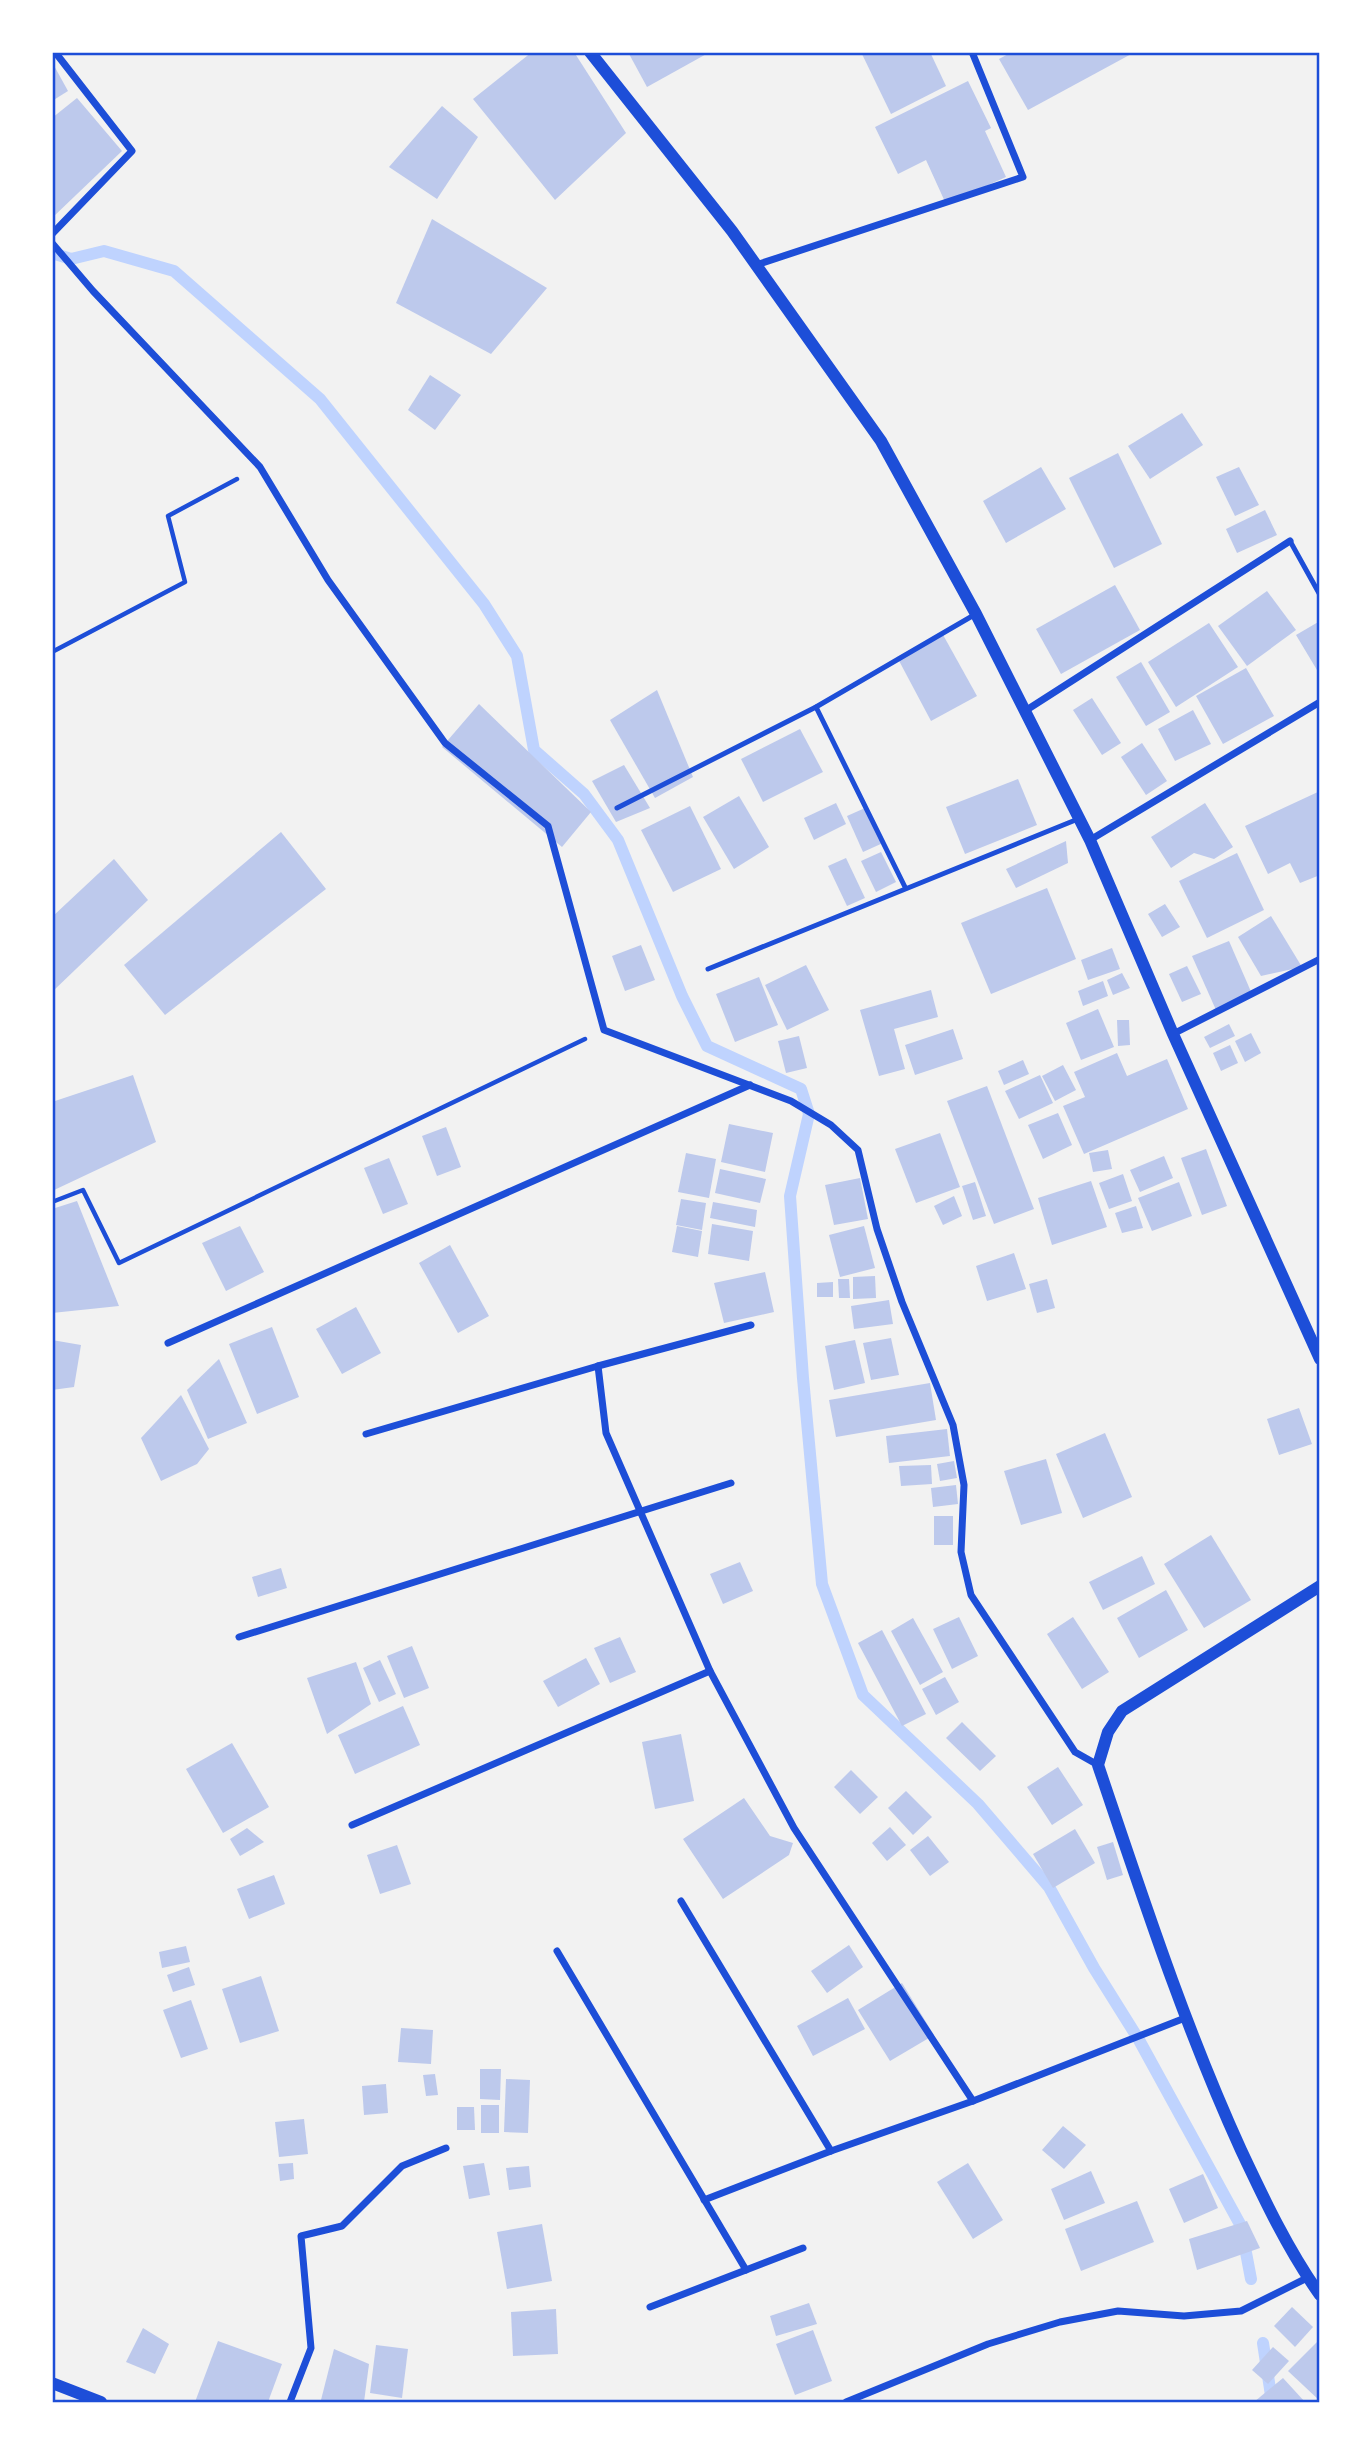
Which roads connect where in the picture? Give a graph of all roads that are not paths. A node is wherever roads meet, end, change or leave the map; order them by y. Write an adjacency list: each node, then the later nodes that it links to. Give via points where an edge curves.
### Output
1 (55, 52): 4 (street, via 132,151)
2 (590, 52): 6 (street)
3 (972, 52): 6 (street, via 1023,177)
4 (52, 234)
5 (52, 243): 20 (street, via 260,467 328,580 445,743 548,826 604,1030)
6 (756, 265): 9 (street, via 881,441)
7 (1290, 541): 8 (lane); 12 (street)
8 (1320, 594)
9 (976, 614): 11 (lane); 12 (street)
10 (1320, 702): 15 (street)
11 (816, 707): 13 (lane); 16 (lane)
12 (1025, 711): 14 (street)
13 (617, 808)
14 (1079, 818): 15 (street); 16 (lane)
15 (1090, 840): 19 (street)
16 (905, 887): 18 (lane)
17 (1320, 959): 19 (street)
18 (708, 969)
19 (1173, 1034): 23 (street)
20 (750, 1085): 22 (street); 31 (street, via 791,1101 831,1125 858,1150 877,1229 902,1302 953,1425 964,1485 961,1552 971,1595 1075,1752)
21 (751, 1325): 24 (street)
22 (168, 1343)
23 (1320, 1359)
24 (598, 1366): 25 (street); 27 (street, via 606,1433)
25 (366, 1434)
26 (731, 1483): 27 (street)
27 (640, 1511): 29 (street); 30 (street)
28 (1320, 1586): 31 (street, via 1122,1711 1108,1732)
29 (239, 1637)
30 (710, 1671): 32 (street); 36 (street, via 794,1828)
31 (1098, 1765): 35 (street)
32 (352, 1825)
33 (681, 1901): 38 (street)
34 (557, 1951): 39 (street)
35 (1185, 2018): 36 (street); 42 (street, via 1255,2181)
36 (973, 2101): 38 (street)
37 (446, 2148): 47 (street, via 402,2166 342,2226 301,2236 312,2348)
38 (831, 2151): 39 (street)
39 (704, 2200): 41 (street)
40 (803, 2248): 41 (street)
41 (746, 2270): 44 (street)
42 (1307, 2278): 43 (street); 48 (street, via 1241,2311 1184,2316 1118,2311 1060,2322 988,2344)
43 (1320, 2295)
44 (650, 2308)
45 (52, 2383): 46 (street)
46 (101, 2403)
47 (290, 2403)
48 (846, 2403)

